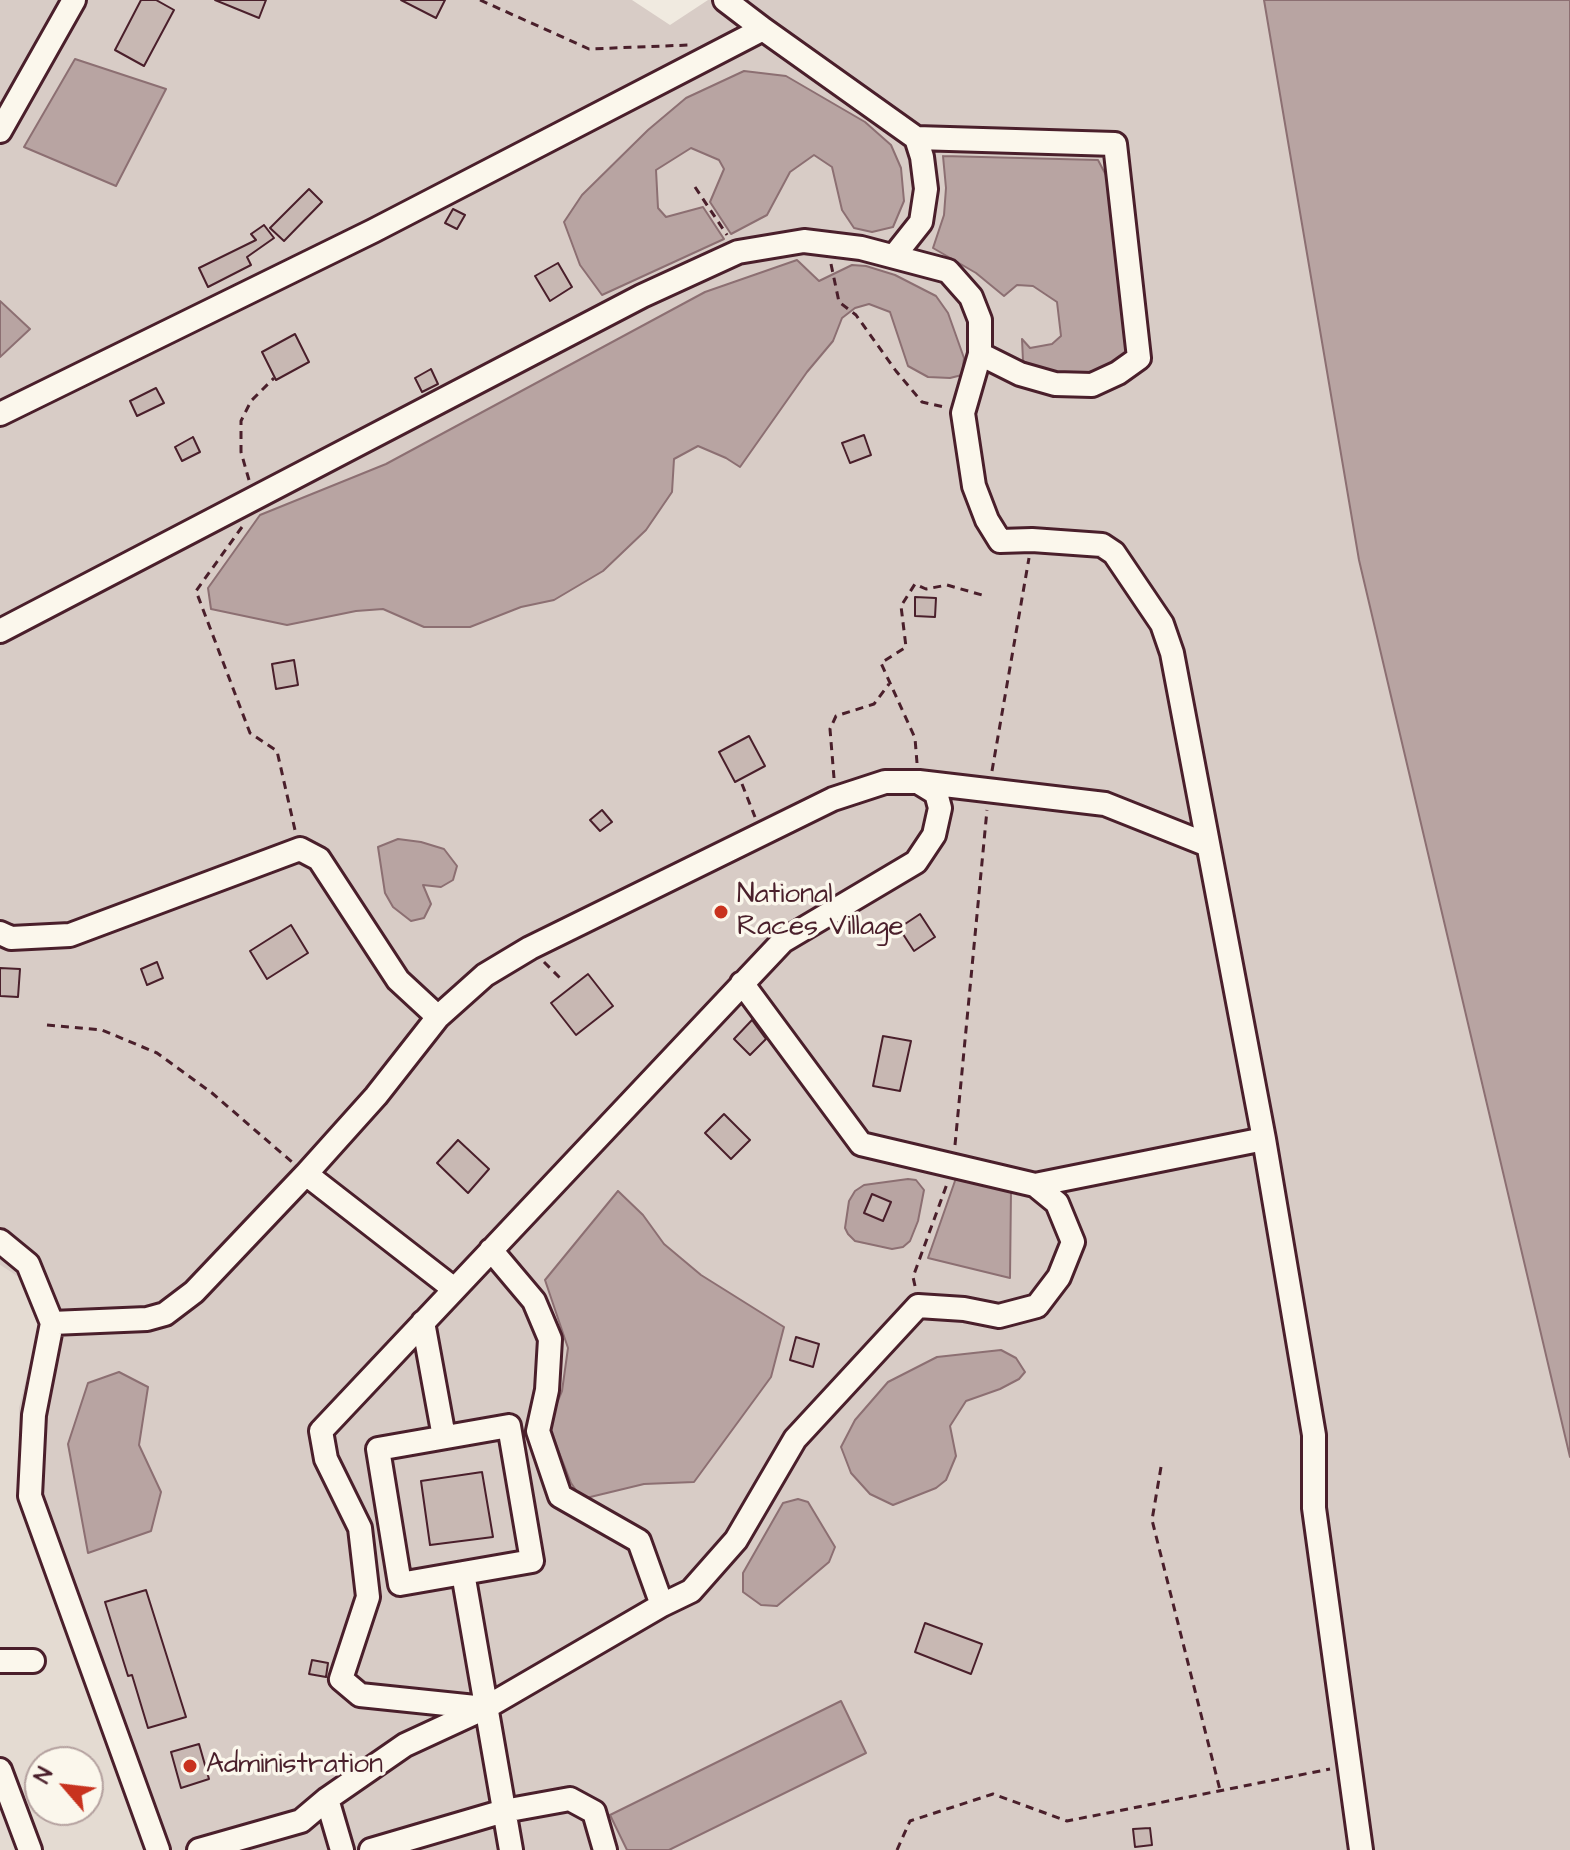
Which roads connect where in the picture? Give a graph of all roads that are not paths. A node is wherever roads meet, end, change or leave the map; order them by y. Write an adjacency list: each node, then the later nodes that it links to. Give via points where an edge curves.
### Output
1 (74, 0): 4 (street)
2 (725, 0): 3 (street)
3 (763, 29): 5 (street); 8 (street, via 373,231)
4 (0, 131)
5 (916, 138): 6 (street, via 926,189 921,222); 7 (street, via 1115,144 1139,358 1092,385 1055,384)
6 (894, 256): 7 (street, via 948,271 971,297 980,320); 9 (street, via 804,241 738,252 642,296)
7 (980, 354): 11 (street, via 963,413 974,486 987,520 1000,541 1102,545 1114,553 1162,624 1172,653)
8 (0, 414)
9 (0, 631)
10 (918, 782): 11 (street, via 1105,804); 13 (street, via 936,793 940,808 934,835 916,862 783,941); 14 (street, via 885,782 833,799 530,948 485,975)
11 (1208, 845): 15 (street)
12 (0, 933): 14 (street, via 11,938 70,935 300,849 319,859 398,980)
13 (742, 983): 17 (street, via 861,1144); 19 (street)
14 (438, 1017): 16 (street)
15 (1264, 1139): 17 (street); 39 (street, via 1314,1435 1314,1508)
16 (306, 1174): 20 (street); 22 (street, via 194,1292 165,1314)
17 (1035, 1185): 25 (street, via 1057,1203 1073,1242 1059,1277 1037,1306 999,1316 918,1306 795,1439 736,1540 691,1591)
18 (0, 1241): 22 (street, via 28,1264)
19 (491, 1250): 20 (street); 25 (street, via 534,1301 550,1339 538,1431 560,1496 639,1541)
20 (454, 1289): 21 (street)
21 (423, 1322): 23 (street); 28 (street, via 321,1431 326,1459 360,1528 368,1597 341,1679 360,1695)
22 (52, 1323): 33 (street, via 34,1415 30,1496)
23 (444, 1437): 24 (street, via 378,1449 400,1584); 24 (street, via 509,1426 532,1561)
24 (463, 1573): 28 (street)
25 (662, 1605): 28 (street)
26 (0, 1661): 27 (street)
27 (33, 1661)
28 (485, 1708): 30 (street, via 405,1745); 31 (street)
29 (0, 1770): 32 (street)
30 (327, 1799): 34 (street, via 301,1821); 35 (street)
31 (504, 1811): 36 (street); 37 (street); 38 (street, via 570,1799 594,1812)
32 (30, 1850)
33 (158, 1850)
34 (199, 1850)
35 (342, 1850)
36 (371, 1850)
37 (511, 1850)
38 (605, 1850)
39 (1361, 1850)

